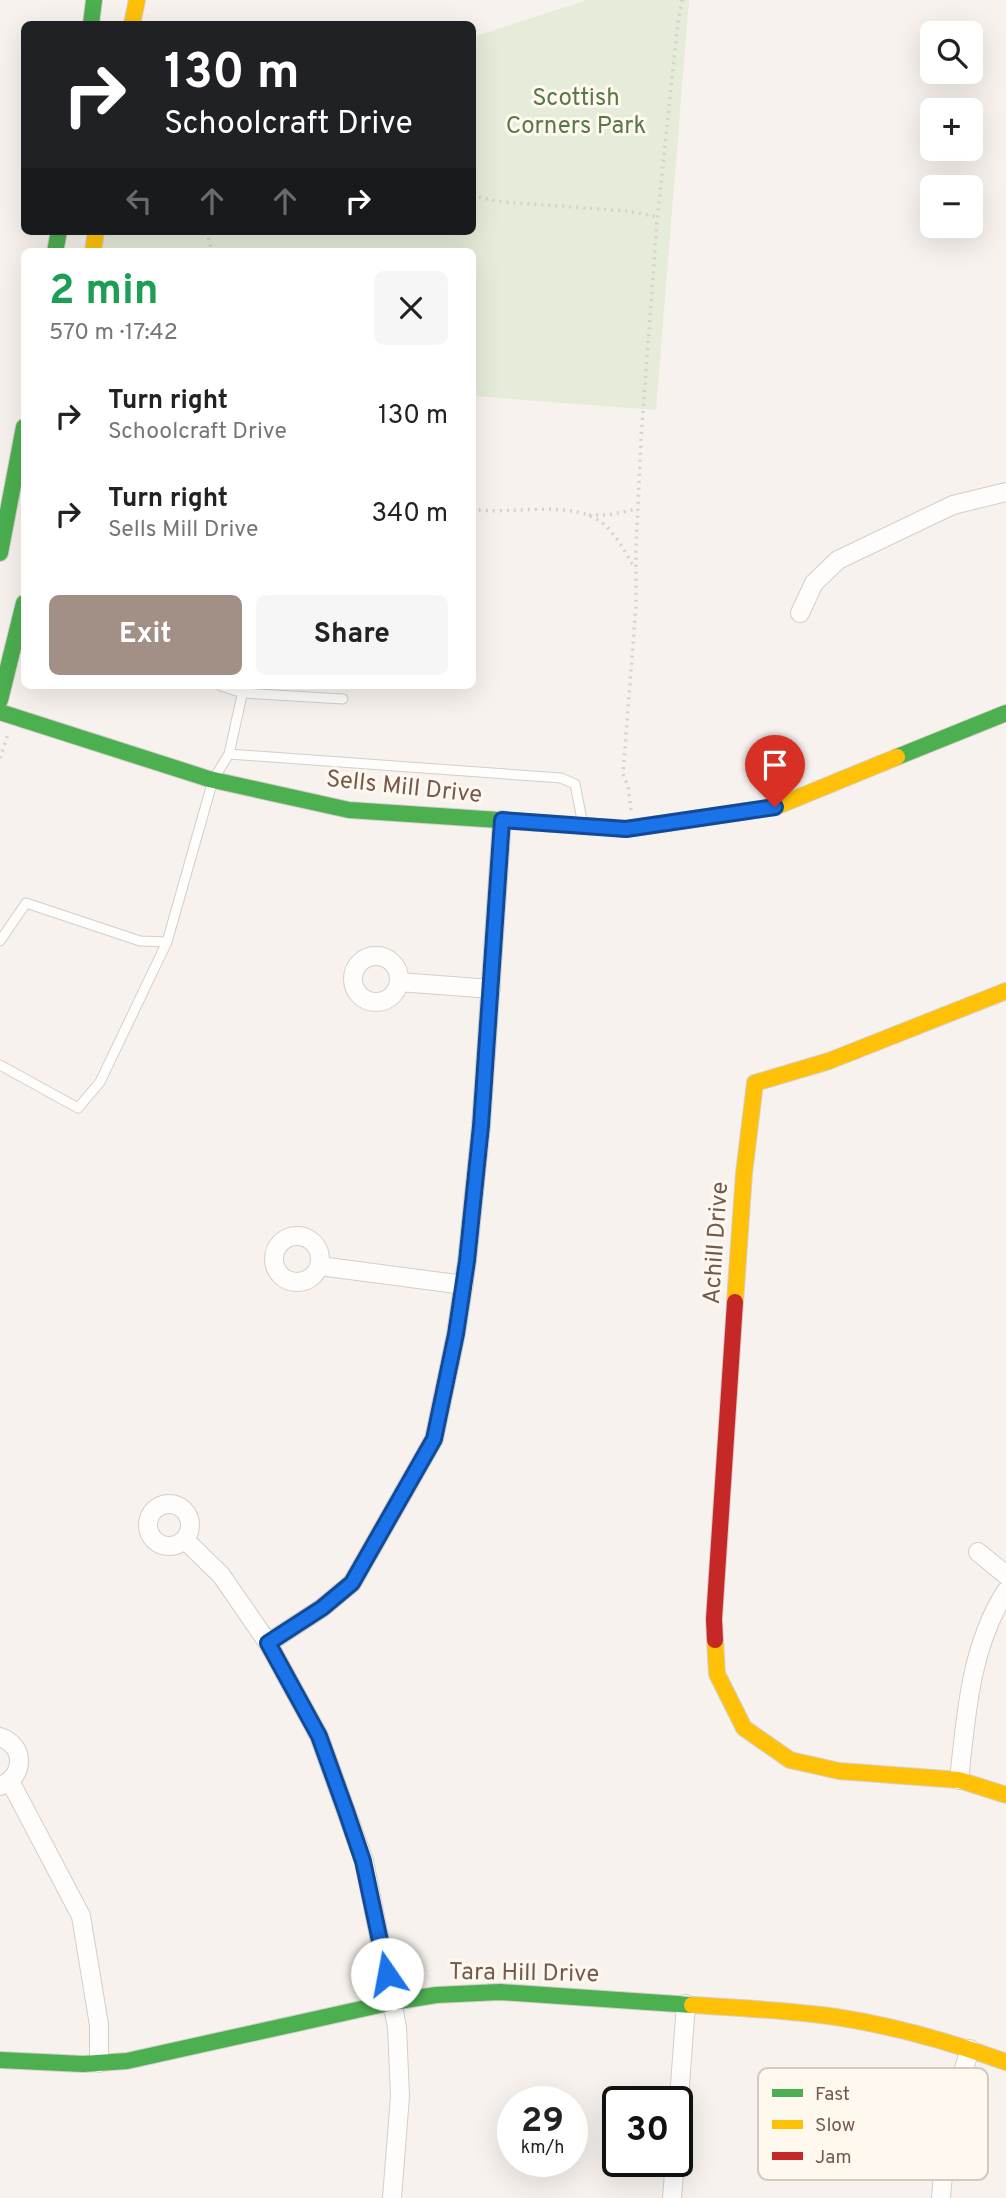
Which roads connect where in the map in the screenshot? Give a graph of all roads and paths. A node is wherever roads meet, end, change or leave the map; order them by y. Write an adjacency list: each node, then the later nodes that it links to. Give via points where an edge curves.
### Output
1 (94, 0): 4 (street)
2 (136, 0): 5 (street)
3 (682, 0): 7 (path)
4 (90, 21)
5 (132, 21)
6 (476, 197): 7 (path)
7 (658, 217): 10 (path)
8 (21, 443): 13 (street)
9 (1006, 492): 15 (street, via 953,505 838,560 814,583)
10 (637, 509): 12 (path); 14 (path)
11 (476, 510): 12 (path)
12 (587, 515): 14 (path, via 604,524)
13 (0, 553)
14 (636, 569): 24 (path, via 623,774)
15 (800, 612)
16 (21, 615): 19 (street)
17 (243, 689): 18 (lane); 22 (lane)
18 (343, 699)
19 (0, 700)
20 (0, 712): 23 (street, Sells Mill Drive)
21 (1006, 713): 28 (street, Sells Mill Drive, via 775,807)
22 (229, 754): 23 (lane); 27 (lane, via 561,778 575,784)
23 (213, 780): 26 (street, Sells Mill Drive, via 349,810); 30 (lane)
24 (631, 809): 25 (path); 28 (path)
25 (643, 810)
26 (502, 820): 27 (street, Sells Mill Drive); 32 (street)
27 (583, 826): 28 (street, Sells Mill Drive)
28 (632, 828)
29 (0, 941): 30 (lane, via 26,903 140,941)
30 (167, 942): 34 (lane, via 100,1082 79,1108)
31 (399, 982): 32 (street)
32 (491, 989): 36 (street)
33 (1005, 995): 43 (street, Achill Drive, via 755,1083 744,1173 714,1619 717,1674 744,1728 790,1760 839,1771)
34 (0, 1065)
35 (320, 1266): 36 (street)
36 (464, 1285): 41 (street, via 434,1439 352,1583)
37 (185, 1540): 41 (street, via 221,1575)
38 (978, 1552): 39 (street)
39 (1006, 1575)
40 (1006, 1591): 43 (street, via 975,1664)
41 (268, 1643): 46 (street, via 319,1736 363,1861)
42 (0, 1737): 44 (street, via 12,1743 20,1758 16,1775)
43 (959, 1780): 45 (street)
44 (5, 1784): 51 (street, via 81,1916 99,2025)
45 (1006, 1795)
46 (393, 2002): 47 (street, Tara Hill Drive, via 500,1992); 51 (street, Tara Hill Drive, via 152,2056); 56 (street, via 400,2096)
47 (686, 2004): 48 (street, Tara Hill Drive, via 835,2017); 53 (street)
48 (970, 2049): 50 (street, Tara Hill Drive); 52 (street)
49 (0, 2060): 51 (street, Tara Hill Drive)
50 (1006, 2062)
51 (99, 2063)
52 (964, 2068)
53 (680, 2086)
54 (674, 2177): 57 (street)
55 (943, 2180): 58 (street)
56 (392, 2198)
57 (672, 2198)
58 (941, 2198)

